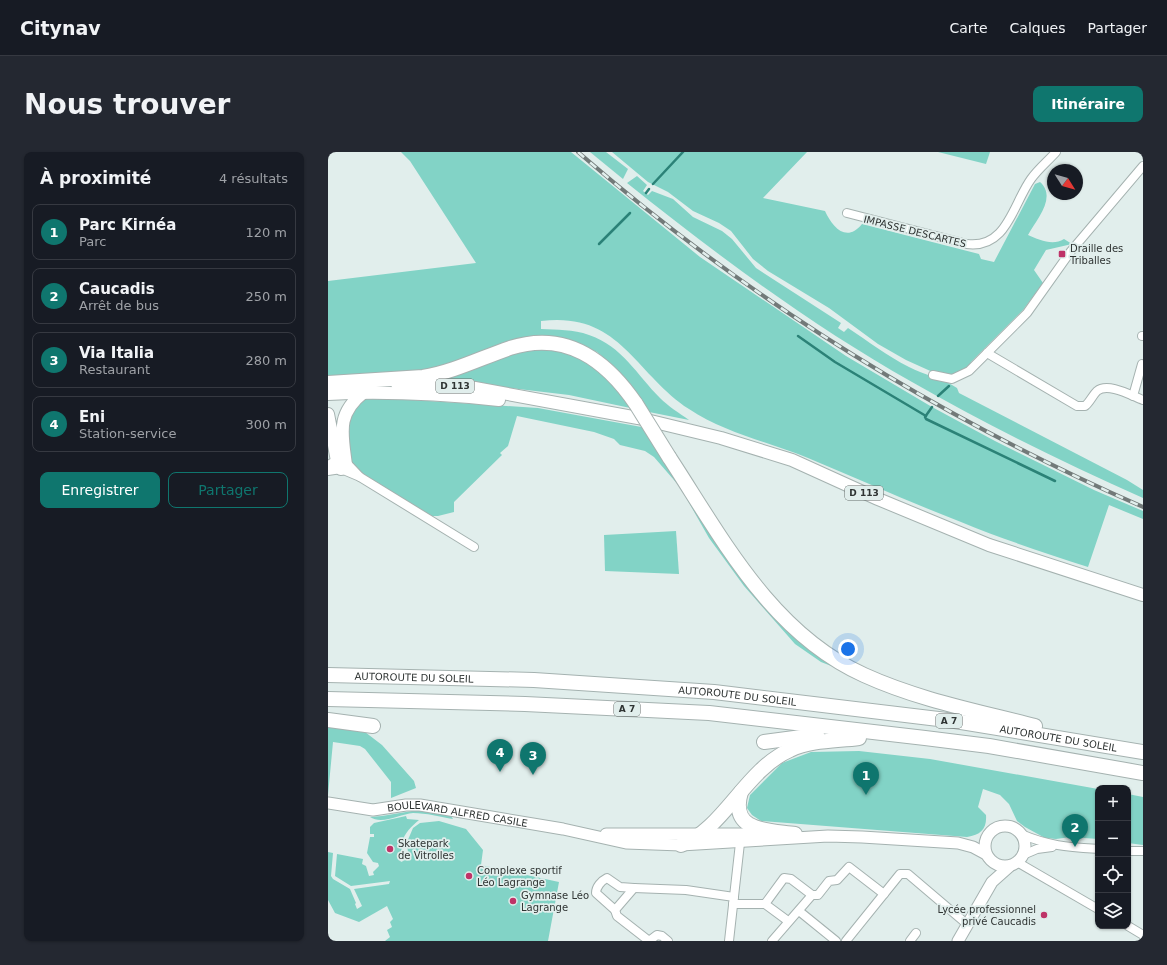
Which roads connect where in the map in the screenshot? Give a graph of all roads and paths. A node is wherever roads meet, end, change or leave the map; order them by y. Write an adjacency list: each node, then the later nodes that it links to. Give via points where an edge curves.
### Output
1 (1056, 152): 3 (street, IMPASSE DESCARTES, via 1031,179 1003,230 984,244 967,244)
2 (1143, 166): 4 (street, via 1071,251 1027,313)
3 (847, 213)
4 (987, 353): 6 (street, via 969,371 957,378 946,379); 10 (street, via 1077,406 1085,406 1096,392 1103,388)
5 (1142, 364): 10 (street)
6 (933, 375)
7 (328, 383): 12 (main road, D 113, via 464,386); 25 (highway, bridge, via 437,375 523,345 546,343 567,346 595,359 619,380 739,564 768,602 798,631 840,662 863,675 916,696)
8 (364, 392): 9 (main road, D 113); 12 (main road, D 113, via 461,396); 14 (main road, via 346,410)
9 (328, 394)
10 (1133, 396): 11 (street)
11 (1143, 400)
12 (580, 409): 17 (main road, D 113, via 680,427 792,460 989,545)
13 (328, 414): 14 (main road)
14 (338, 464): 15 (street); 16 (street)
15 (328, 471)
16 (474, 547)
17 (1143, 595)
18 (328, 675): 25 (highway, AUTOROUTE DU SOLEIL / A 7, via 534,680 714,692 955,721)
19 (328, 699): 23 (highway, AUTOROUTE DU SOLEIL / A 7, via 525,704 709,713)
20 (328, 720): 21 (highway)
21 (373, 726)
22 (859, 738): 23 (highway); 24 (highway, via 815,735); 28 (highway, via 806,744 789,750 772,761)
23 (925, 738): 27 (highway, AUTOROUTE DU SOLEIL / A 7, via 989,746)
24 (764, 742)
25 (1113, 746): 26 (highway, AUTOROUTE DU SOLEIL / A 7)
26 (1143, 752)
27 (1143, 773)
28 (740, 792): 31 (highway, via 738,812 745,822 756,828); 33 (highway)
29 (328, 803): 30 (street, BOULEVARD ALFRED CASILE, via 373,810 420,805)
30 (587, 834): 33 (street, BOULEVARD ALFRED CASILE); 38 (street, BOULEVARD ALFRED CASILE, via 626,843)
31 (795, 834): 33 (street, BOULEVARD ALFRED CASILE); 34 (street, BOULEVARD ALFRED CASILE)
32 (1021, 834): 35 (street, via 1016,829 1004,826); 39 (street); 44 (street, via 1025,844)
33 (701, 835): 38 (highway)
34 (828, 836): 36 (street, BOULEVARD ALFRED CASILE); 37 (street, BOULEVARD ALFRED CASILE)
35 (987, 836): 37 (street, BOULEVARD ALFRED CASILE); 43 (street, via 985,848)
36 (740, 843): 38 (street, BOULEVARD ALFRED CASILE); 49 (street)
37 (958, 843): 43 (street, BOULEVARD ALFRED CASILE, via 973,846)
38 (681, 845)
39 (1056, 846): 40 (street); 44 (street, via 1038,849)
40 (1095, 849)
41 (1131, 851): 42 (street)
42 (1143, 852)
43 (988, 857): 44 (street, via 999,866); 45 (street)
44 (1017, 861): 45 (street); 51 (street)
45 (992, 882): 55 (street)
46 (634, 888): 49 (street, via 686,890); 52 (street); 52 (street, via 620,887 607,878 599,884 596,894)
47 (884, 894): 48 (street, via 849,867 837,880 830,881 818,895); 55 (street, via 900,874 908,874); 59 (street)
48 (812, 895): 50 (street, via 791,879 784,878); 53 (street)
49 (734, 900): 50 (street); 62 (street)
50 (765, 904): 54 (street)
51 (1095, 907)
52 (615, 910): 60 (street, via 617,916)
53 (800, 912): 54 (street); 64 (street)
54 (788, 921): 63 (street)
55 (968, 925): 66 (street)
56 (1131, 928): 58 (street)
57 (916, 933): 65 (street)
58 (1143, 935)
59 (849, 940)
60 (649, 941): 61 (street, via 657,936 662,936)
61 (668, 941)
62 (729, 941)
63 (772, 941)
64 (836, 941)
65 (910, 941)
66 (958, 941)

